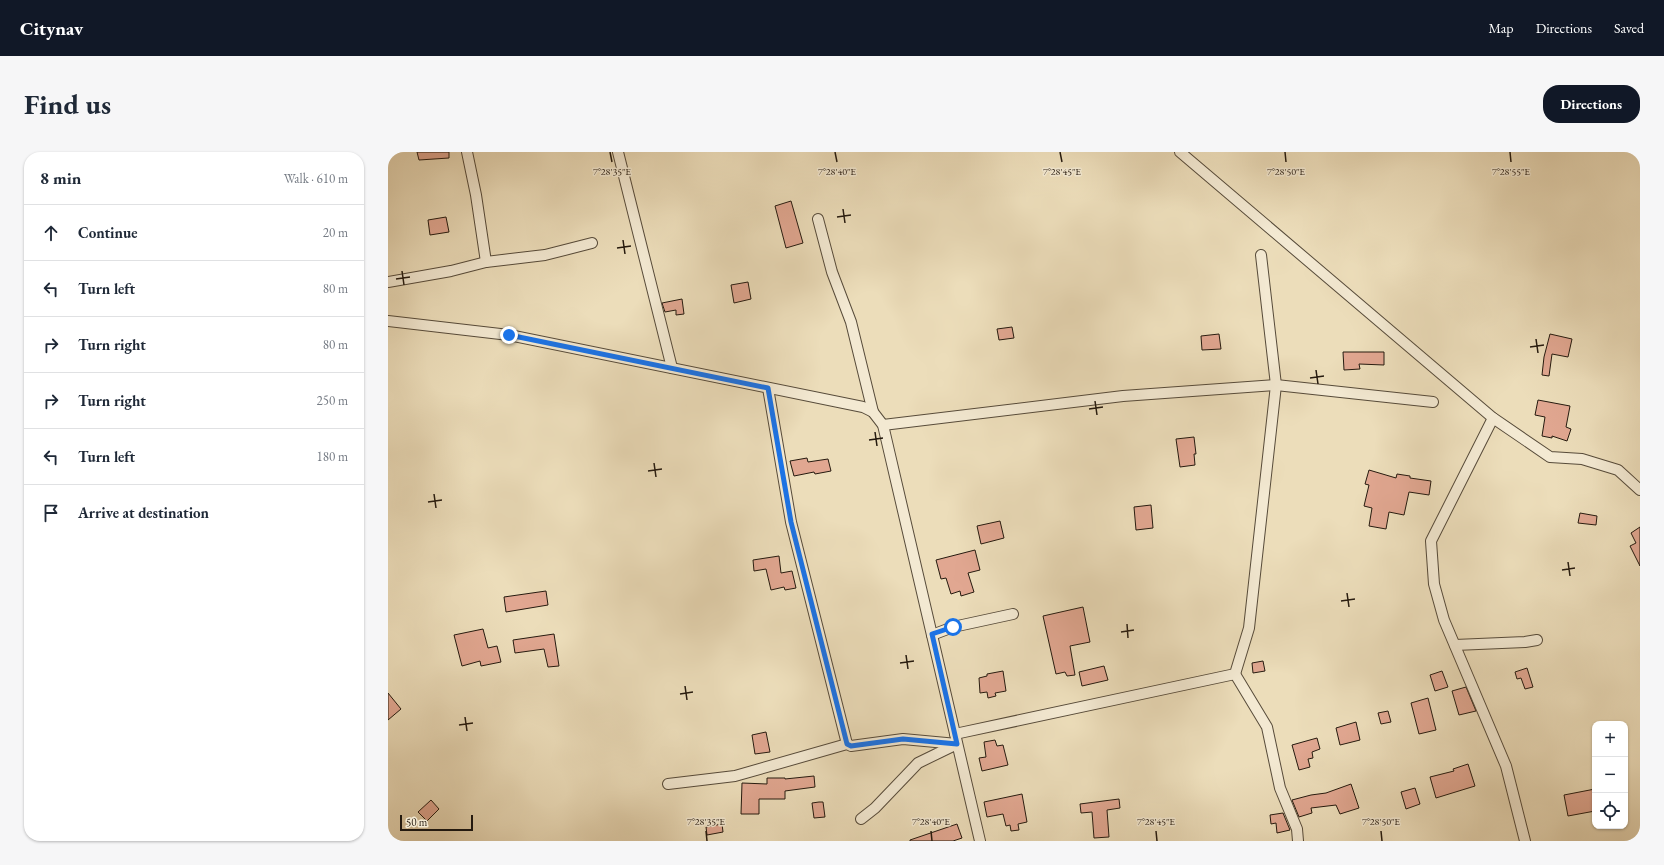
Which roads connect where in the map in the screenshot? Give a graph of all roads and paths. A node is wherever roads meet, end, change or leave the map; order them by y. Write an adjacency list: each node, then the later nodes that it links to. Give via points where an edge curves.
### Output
1 (467, 152): 7 (street)
2 (618, 152): 10 (street)
3 (1180, 152): 15 (street)
4 (818, 219): 14 (street, via 832,272 851,322)
5 (592, 243): 7 (street, via 545,255)
6 (1261, 255): 11 (street)
7 (486, 262): 8 (street)
8 (388, 282)
9 (388, 321): 10 (street, via 509,335)
10 (672, 368): 12 (street)
11 (1276, 385): 13 (street); 16 (street, via 1123,396); 22 (street, via 1249,628)
12 (768, 388): 14 (street, via 863,407); 24 (street, via 791,522)
13 (1433, 402)
14 (872, 412): 16 (street)
15 (1492, 418): 17 (street, via 1550,457 1582,459 1618,470); 21 (street, via 1431,541 1434,584 1444,620)
16 (883, 425): 19 (street)
17 (1640, 490)
18 (1013, 614): 19 (street)
19 (932, 634): 23 (street)
20 (1537, 640): 21 (street)
21 (1455, 645): 29 (street, via 1506,766)
22 (1234, 674): 23 (street); 28 (street, via 1267,727 1280,788 1297,829)
23 (956, 739): 24 (street, via 903,739 851,746); 26 (street, via 918,763); 27 (street)
24 (847, 744): 25 (street, via 735,776)
25 (668, 784)
26 (861, 819)
27 (980, 841)
28 (1298, 841)
29 (1525, 841)

